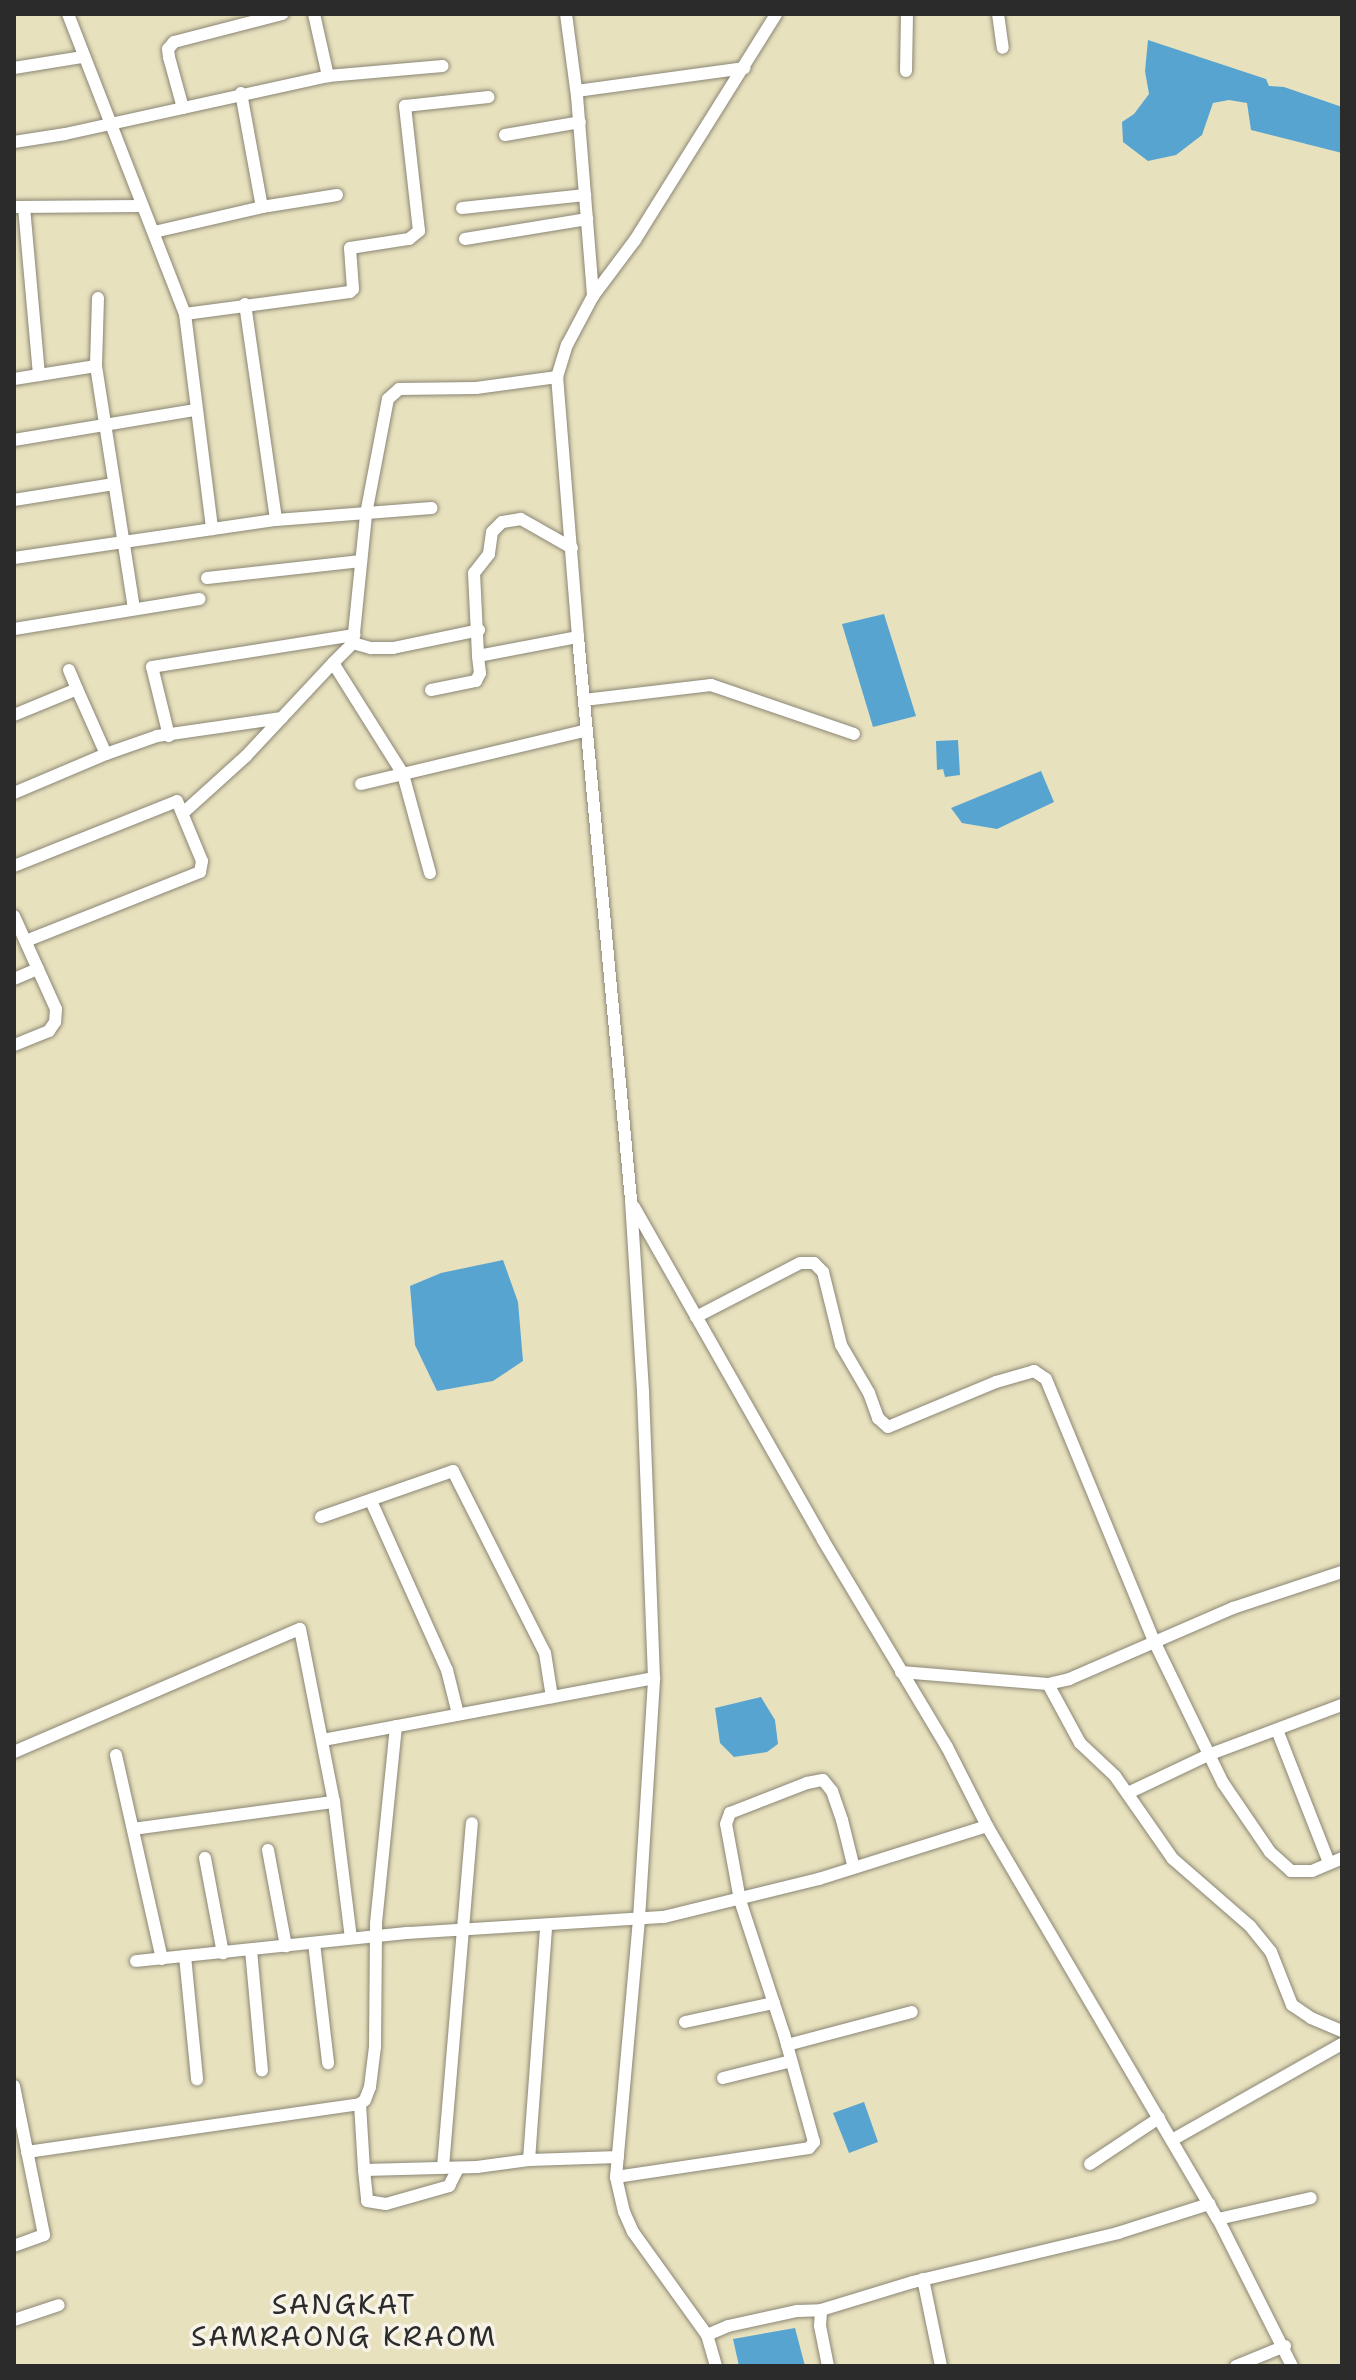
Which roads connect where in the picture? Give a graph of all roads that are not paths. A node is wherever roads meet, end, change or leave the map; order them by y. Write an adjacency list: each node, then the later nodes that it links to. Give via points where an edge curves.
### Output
1 (68, 14): 9 (street)
2 (282, 14): 18 (street, via 174,42 169,57)
3 (314, 14): 14 (street)
4 (566, 14): 15 (street)
5 (776, 14): 12 (street)
6 (907, 14): 13 (street)
7 (998, 14): 8 (street)
8 (1003, 48)
9 (83, 57): 11 (street); 20 (street)
10 (443, 66): 14 (street)
11 (14, 68)
12 (744, 68): 15 (street); 32 (street, via 635,240)
13 (906, 71)
14 (328, 76): 16 (street)
15 (577, 91): 19 (street)
16 (241, 93): 18 (street); 27 (street)
17 (489, 97): 34 (street, via 405,106 419,231 409,239 350,248 350,292)
18 (183, 108): 20 (street)
19 (580, 122): 21 (street); 24 (street)
20 (111, 123): 22 (street); 25 (street)
21 (505, 135)
22 (14, 142)
23 (337, 195): 27 (street)
24 (585, 195): 28 (street); 29 (street)
25 (142, 206): 26 (street); 30 (street)
26 (19, 207): 37 (street)
27 (262, 207): 30 (street)
28 (462, 208)
29 (587, 219): 31 (street); 32 (street)
30 (154, 232): 35 (street)
31 (465, 239)
32 (593, 296): 38 (street)
33 (98, 298): 36 (street)
34 (245, 304): 35 (street); 47 (street)
35 (185, 314): 40 (street)
36 (96, 366): 37 (street); 41 (street)
37 (39, 375): 39 (street)
38 (557, 377): 46 (street, via 392,393); 50 (street)
39 (14, 379)
40 (196, 410): 41 (street); 48 (street)
41 (105, 424): 42 (street); 43 (street)
42 (14, 440)
43 (114, 484): 44 (street); 49 (street)
44 (14, 500)
45 (432, 508): 46 (street)
46 (366, 514): 47 (street); 52 (street)
47 (276, 520): 48 (street)
48 (212, 529): 49 (street)
49 (123, 542): 51 (street); 55 (street)
50 (572, 548): 57 (street, via 521,519 502,522 492,532 489,554 474,573); 58 (street)
51 (14, 558)
52 (361, 561): 53 (street); 59 (street)
53 (207, 578)
54 (200, 599): 55 (street)
55 (134, 608): 56 (street)
56 (14, 629)
57 (479, 630): 59 (street, via 393,648 371,648); 60 (street)
58 (578, 637): 60 (street); 65 (street)
59 (353, 639): 61 (street); 70 (street, via 152,667)
60 (478, 656): 64 (street, via 476,681)
61 (333, 663): 67 (street); 72 (street)
62 (69, 670): 63 (street)
63 (77, 689): 66 (street); 71 (street)
64 (431, 690)
65 (584, 700): 68 (street); 69 (street, via 711,685)
66 (14, 715)
67 (282, 718): 70 (street); 75 (street)
68 (587, 730): 72 (street); 83 (street)
69 (854, 734)
70 (169, 736): 71 (street)
71 (106, 754): 74 (street)
72 (403, 774): 73 (street); 77 (street)
73 (361, 784)
74 (14, 793)
75 (183, 813): 76 (street, via 177,801); 79 (street, via 202,861 200,872)
76 (14, 866)
77 (430, 873)
78 (14, 916): 79 (street)
79 (26, 941): 80 (street)
80 (38, 969): 81 (street); 82 (street, via 56,1009 55,1022 49,1031)
81 (14, 979)
82 (14, 1045)
83 (631, 1200): 84 (street); 90 (street)
84 (696, 1317): 88 (street, via 800,1263 814,1263 823,1272 841,1345 878,1418 888,1427 996,1382 1034,1371 1046,1379); 89 (street)
85 (371, 1501): 86 (street); 92 (street, via 453,1471 545,1653); 94 (street, via 447,1670)
86 (321, 1517)
87 (1342, 1572): 88 (street)
88 (1154, 1641): 91 (street); 100 (street)
89 (901, 1672): 91 (street); 104 (street)
90 (654, 1678): 92 (street); 112 (street)
91 (1048, 1684): 101 (street, via 1080,1743)
92 (552, 1697): 94 (street)
93 (1342, 1705): 96 (street)
94 (458, 1714): 95 (street)
95 (396, 1726): 97 (street); 115 (street)
96 (1277, 1730): 100 (street); 109 (street)
97 (323, 1740): 98 (street, via 300,1629); 102 (street)
98 (14, 1752)
99 (116, 1755): 105 (street)
100 (1208, 1755): 101 (street); 109 (street, via 1284,1866 1302,1873)
101 (1128, 1793): 127 (street, via 1173,1859 1250,1926 1271,1952 1292,2005)
102 (334, 1802): 105 (street); 116 (street)
103 (472, 1823): 114 (street)
104 (987, 1826): 110 (street); 137 (street)
105 (133, 1829): 122 (street)
106 (268, 1850): 118 (street)
107 (205, 1858): 120 (street)
108 (1342, 1858): 109 (street)
109 (1329, 1863)
110 (854, 1868): 111 (street); 111 (street, via 832,1791 823,1780 807,1783 730,1813 727,1839)
111 (740, 1900): 112 (street); 124 (street)
112 (639, 1919): 113 (street); 140 (street)
113 (546, 1926): 114 (street); 141 (street)
114 (462, 1931): 115 (street); 144 (street)
115 (377, 1936): 116 (street); 136 (street, via 375,2047 368,2096)
116 (351, 1938): 117 (street)
117 (314, 1943): 118 (street); 131 (street)
118 (286, 1946): 119 (street)
119 (251, 1950): 120 (street); 132 (street)
120 (223, 1953): 121 (street)
121 (185, 1956): 122 (street); 134 (street)
122 (162, 1959): 123 (street)
123 (136, 1961)
124 (774, 2003): 126 (street); 129 (street)
125 (912, 2012): 129 (street)
126 (685, 2022)
127 (1342, 2031)
128 (1342, 2044): 138 (street)
129 (787, 2045): 130 (street)
130 (791, 2061): 133 (street); 147 (street, via 814,2142 809,2148)
131 (328, 2063)
132 (262, 2071)
133 (723, 2078)
134 (197, 2079)
135 (14, 2086): 139 (street)
136 (360, 2104): 139 (street); 146 (street)
137 (1159, 2118): 138 (street); 142 (street)
138 (1172, 2140): 149 (street)
139 (28, 2155): 143 (street); 151 (street, via 44,2235)
140 (618, 2157): 141 (street); 147 (street)
141 (529, 2160): 145 (street)
142 (1090, 2164)
143 (14, 2166)
144 (443, 2167): 145 (street); 146 (street)
145 (458, 2168): 146 (street, via 449,2186 386,2204 367,2201)
146 (364, 2170)
147 (616, 2177): 156 (street, via 633,2232)
148 (1311, 2198): 150 (street)
149 (1209, 2204): 150 (street); 152 (street, via 1118,2233)
150 (1218, 2219): 157 (street)
151 (14, 2246)
152 (923, 2279): 154 (street); 160 (street)
153 (59, 2305): 155 (street)
154 (821, 2310): 156 (street, via 769,2317); 159 (street)
155 (14, 2320)
156 (707, 2335): 158 (street)
157 (1285, 2346): 161 (street); 162 (street)
158 (716, 2366)
159 (828, 2366)
160 (941, 2366)
161 (1236, 2366)
162 (1292, 2366)

